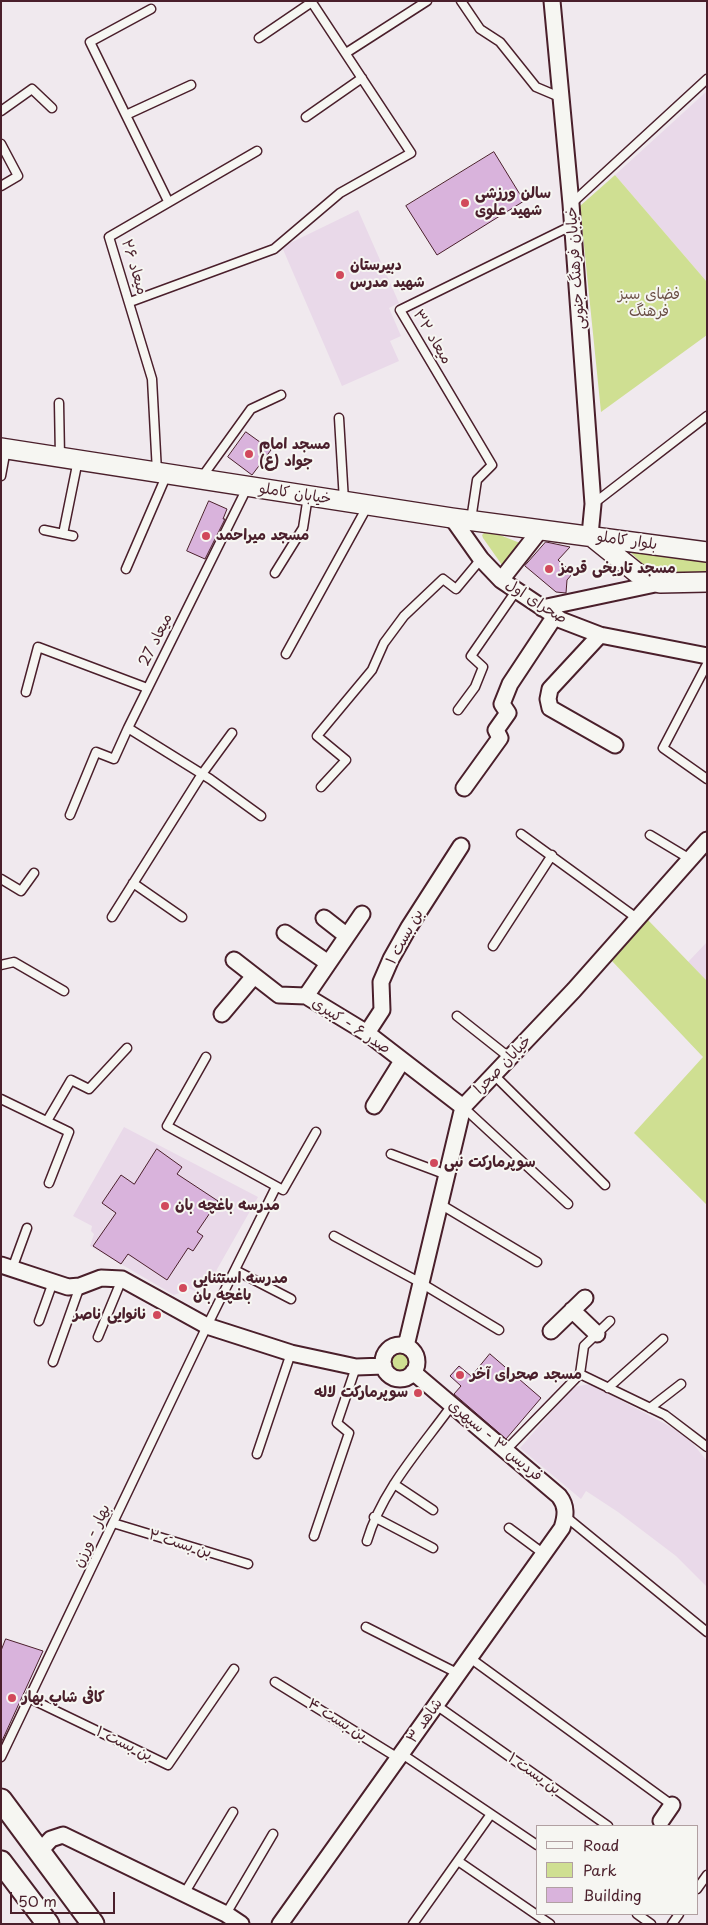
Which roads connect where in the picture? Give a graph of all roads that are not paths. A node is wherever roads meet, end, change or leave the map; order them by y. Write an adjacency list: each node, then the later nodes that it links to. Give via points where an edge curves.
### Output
1 (312, 1): 6 (lane); 7 (lane)
2 (427, 1): 7 (lane)
3 (461, 1): 11 (lane, via 480,29 500,42 536,88)
4 (552, 1): 11 (street, خیابان فرهنگ جنوبی)
5 (151, 9): 14 (lane, via 90,42)
6 (259, 38)
7 (346, 53): 8 (lane)
8 (362, 78): 15 (lane); 22 (lane, via 410,153 340,193 274,249)
9 (707, 78): 20 (lane)
10 (191, 84): 14 (lane)
11 (562, 98): 20 (street, خیابان فرهنگ جنوبی)
12 (52, 108): 13 (lane, via 32,89)
13 (1, 111)
14 (126, 115): 19 (lane)
15 (306, 117)
16 (1, 144): 18 (lane, via 18,176)
17 (257, 151): 19 (lane, میعاد ۲۶)
18 (1, 186)
19 (168, 201): 22 (lane, میعاد ۲۶, via 109,237)
20 (571, 204): 21 (street, خیابان فرهنگ جنوبی)
21 (573, 225): 35 (street, خیابان فرهنگ جنوبی); 38 (lane, میعاد ۳۲, via 400,310 492,465 477,480)
22 (130, 302): 29 (lane, میعاد ۲۶, via 152,379)
23 (281, 395): 31 (lane, via 251,409)
24 (59, 403): 28 (lane)
25 (707, 416): 35 (lane)
26 (339, 418): 34 (lane)
27 (4, 448): 28 (street, خیابان کاملو); 30 (lane)
28 (69, 459): 29 (street, خیابان کاملو); 41 (lane)
29 (162, 473): 31 (street, خیابان کاملو); 46 (lane)
30 (1, 476)
31 (201, 479): 32 (street, خیابان کاملو)
32 (248, 486): 33 (street, خیابان کاملو); 56 (lane, میعاد 27)
33 (308, 496): 34 (street, خیابان کاملو); 47 (lane, via 303,528)
34 (344, 501): 36 (street, خیابان کاملو)
35 (593, 504): 42 (street, خیابان فرهنگ جنوبی)
36 (368, 505): 37 (street, خیابان کاملو); 54 (lane)
37 (452, 518): 38 (street, خیابان کاملو); 45 (street, صحرای اول)
38 (480, 521): 39 (street, خیابان کاملو); 45 (street, via 480,529 474,536)
39 (541, 529): 42 (street, خیابان کاملو); 48 (street)
40 (44, 530): 41 (lane)
41 (63, 534): 43 (lane)
42 (590, 535): 44 (street, بلوار کاملو); 50 (street, بلوار کاملو, via 637,573)
43 (74, 536)
44 (707, 552)
45 (478, 554): 48 (street, صحرای اول); 64 (lane, via 456,589 443,579 404,616 384,643 372,670 317,736 346,760)
46 (126, 569)
47 (275, 573)
48 (501, 580): 51 (street, صحرای اول)
49 (707, 582): 50 (street, بلوار کاملو)
50 (660, 583): 52 (street)
51 (516, 591): 52 (street, صحرای اول); 58 (lane, via 471,656 483,667 475,687)
52 (548, 612): 53 (street, صحرای اول); 65 (street, via 502,704 508,713 496,730 500,738)
53 (600, 635): 55 (street, صحرای اول); 61 (street, via 550,689 548,699 550,708)
54 (286, 654)
55 (706, 665): 63 (lane, via 663,748)
56 (147, 688): 57 (lane, via 38,646); 59 (lane, میعاد 27)
57 (26, 692)
58 (458, 710)
59 (128, 728): 62 (lane); 66 (lane, میعاد 27, via 114,759 96,752)
60 (232, 733): 62 (lane)
61 (615, 745)
62 (202, 774): 67 (lane); 76 (lane)
63 (707, 779)
64 (321, 787)
65 (464, 788)
66 (70, 815)
67 (261, 816)
68 (521, 834): 72 (lane)
69 (650, 835): 73 (lane)
70 (707, 840): 73 (street, خیابان صحرا)
71 (461, 846): 93 (street, بن بست ۱, via 391,959 381,982 382,1010)
72 (552, 855): 81 (lane); 84 (lane)
73 (690, 860): 81 (street, خیابان صحرا)
74 (34, 872): 75 (lane, via 22,891)
75 (1, 879)
76 (133, 883): 78 (lane); 79 (lane)
77 (362, 914): 83 (street)
78 (112, 916)
79 (182, 916)
80 (324, 918): 83 (street)
81 (638, 919): 96 (street, خیابان صحرا)
82 (284, 933): 86 (street)
83 (348, 936): 86 (street)
84 (493, 946)
85 (234, 960): 88 (street, صدر ۶ - کبیری)
86 (328, 963): 90 (street)
87 (2, 966): 89 (lane, via 14,962)
88 (254, 976): 90 (street, صدر ۶ - کبیری, via 279,995); 91 (street)
89 (64, 990)
90 (306, 996): 93 (street, صدر ۶ - کبیری)
91 (222, 1014)
92 (457, 1016): 96 (lane)
93 (367, 1033): 97 (street, صدر ۶ - کبیری)
94 (127, 1048): 102 (lane, via 89,1089 71,1080)
95 (206, 1057): 108 (lane, via 167,1126)
96 (510, 1058): 98 (street, خیابان صحرا)
97 (402, 1060): 100 (street); 101 (street, صدر ۶ - کبیری)
98 (494, 1075): 101 (street, خیابان صحرا); 107 (lane)
99 (1, 1099): 102 (lane)
100 (374, 1106)
101 (463, 1107): 105 (street, خیابان صحرا); 110 (lane)
102 (47, 1121): 106 (lane, via 69,1132)
103 (316, 1132): 108 (lane, via 283,1190)
104 (391, 1154): 105 (lane)
105 (447, 1175): 109 (street, خیابان صحرا)
106 (49, 1183)
107 (605, 1185)
108 (276, 1187): 115 (lane, بهار - ورزن)
109 (440, 1204): 113 (lane); 118 (street, خیابان صحرا)
110 (568, 1204)
111 (27, 1228): 114 (lane)
112 (334, 1236): 118 (lane)
113 (537, 1262)
114 (7, 1267): 117 (street)
115 (235, 1270): 121 (lane); 125 (lane, بهار - ورزن)
116 (122, 1279): 119 (street, via 101,1278); 125 (street); 129 (lane)
117 (52, 1282): 119 (street); 123 (lane)
118 (421, 1283): 126 (lane); 131 (street, خیابان صحرا)
119 (74, 1286): 133 (lane)
120 (584, 1298): 122 (street)
121 (291, 1299)
122 (572, 1310): 127 (street); 128 (street)
123 (39, 1321)
124 (610, 1321): 128 (lane)
125 (207, 1326): 132 (street); 149 (lane, بهار - ورزن)
126 (499, 1330)
127 (551, 1331)
128 (596, 1334): 137 (lane, via 584,1346)
129 (98, 1337)
130 (663, 1338): 139 (lane)
131 (406, 1346): 134 (street, via 397,1345 389,1349 384,1357); 136 (street, via 416,1356)
132 (291, 1353): 135 (street); 144 (lane)
133 (53, 1362)
134 (384, 1366): 135 (street); 136 (street, via 396,1378 406,1378)
135 (356, 1367): 151 (lane, via 337,1423 349,1433)
136 (413, 1372): 140 (street, فردیس ۳ - سپهری)
137 (580, 1374): 139 (lane); 143 (lane)
138 (681, 1384): 141 (lane)
139 (608, 1388): 141 (lane)
140 (452, 1405): 143 (street, فردیس ۳ - سپهری); 145 (lane)
141 (650, 1408): 142 (lane, via 665,1415)
142 (707, 1447)
143 (505, 1451): 147 (street, فردیس ۳ - سپهری, via 559,1496 564,1503)
144 (257, 1454)
145 (394, 1484): 146 (lane); 148 (lane)
146 (433, 1510)
147 (565, 1516): 154 (street, شاهد ۳, via 562,1528); 157 (lane)
148 (374, 1518): 152 (lane); 153 (lane)
149 (113, 1523): 155 (lane, بن بست ۲); 162 (lane, بهار - ورزن)
150 (509, 1528): 154 (lane)
151 (314, 1536)
152 (367, 1541)
153 (433, 1548)
154 (544, 1554): 158 (street, شاهد ۳)
155 (248, 1564)
156 (366, 1627): 160 (lane)
157 (707, 1632)
158 (470, 1658): 160 (street, شاهد ۳); 167 (lane)
159 (234, 1669): 162 (lane, بن بست ۱, via 168,1765)
160 (459, 1674): 163 (street, شاهد ۳)
161 (275, 1682): 164 (lane, بن بست ۴)
162 (29, 1698): 165 (lane, بهار - ورزن)
163 (436, 1705): 164 (street, شاهد ۳); 171 (lane, بن بست ۱)
164 (400, 1756): 169 (lane, بن بست ۴); 188 (street, شاهد ۳)
165 (1, 1757)
166 (1, 1800): 174 (main road)
167 (672, 1805): 170 (street)
168 (233, 1812): 179 (lane)
169 (491, 1814): 173 (lane, بن بست ۴); 175 (lane)
170 (661, 1821)
171 (607, 1825)
172 (273, 1834): 180 (lane)
173 (536, 1844)
174 (40, 1851): 179 (street, via 51,1839 63,1835); 186 (main road)
175 (458, 1861): 181 (lane); 184 (lane)
176 (1, 1862): 185 (main road)
177 (707, 1875): 178 (lane)
178 (698, 1888)
179 (184, 1894): 180 (street)
180 (226, 1914): 187 (street)
181 (536, 1914)
182 (537, 1915): 189 (lane)
183 (638, 1915): 190 (lane)
184 (417, 1922)
185 (48, 1924)
186 (93, 1924)
187 (241, 1924)
188 (280, 1924)
189 (550, 1924)
190 (651, 1924)

